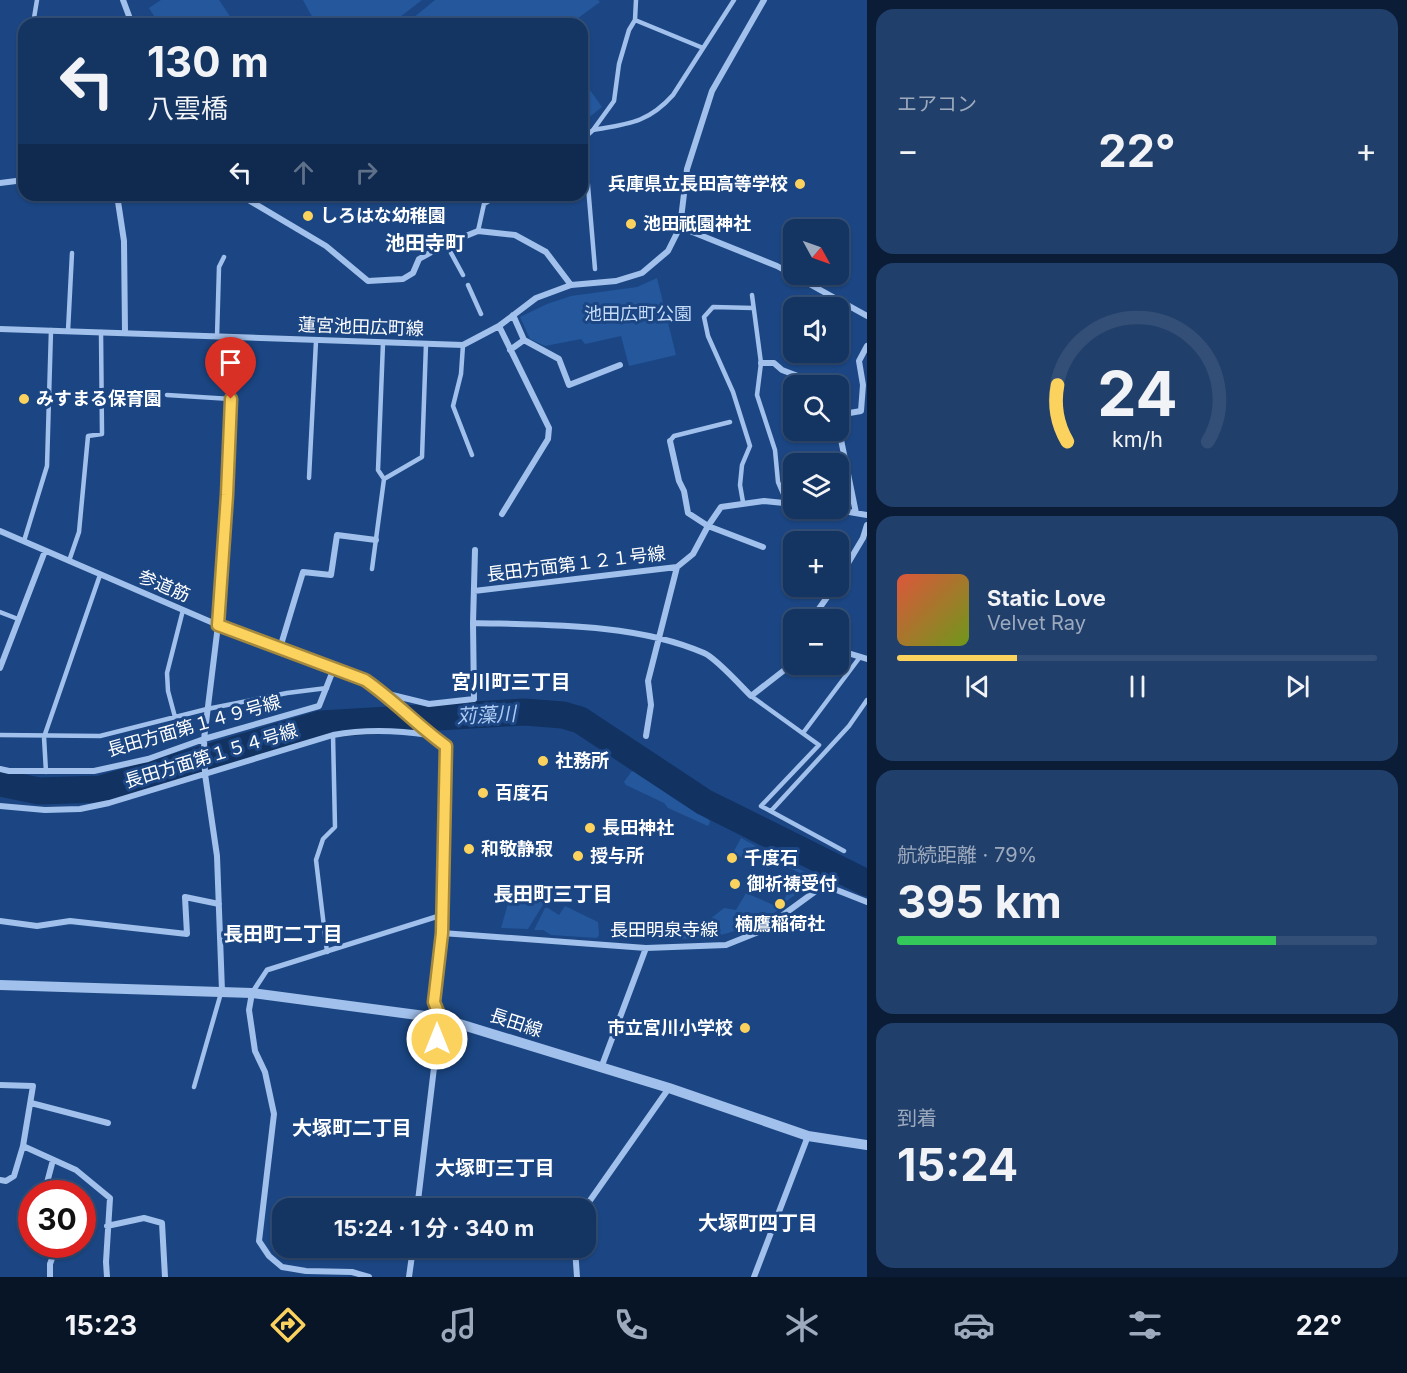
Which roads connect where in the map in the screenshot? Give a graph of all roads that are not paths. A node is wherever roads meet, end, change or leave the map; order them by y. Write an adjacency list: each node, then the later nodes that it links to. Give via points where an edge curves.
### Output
1 (36, 0): 6 (lane)
2 (123, 0): 7 (street)
3 (636, 0): 8 (lane)
4 (734, 0): 9 (lane)
5 (764, 0): 18 (street, via 712,91 687,170)
6 (34, 18)
7 (130, 18)
8 (635, 20): 9 (lane); 10 (lane, via 619,64 614,101)
9 (703, 48): 10 (lane, via 663,106 646,118)
10 (593, 130): 11 (lane)
11 (588, 134)
12 (18, 181): 13 (street)
13 (0, 183)
14 (588, 193): 23 (lane)
15 (118, 201): 37 (street, via 124,241)
16 (250, 201): 19 (street, via 326,246 368,281 403,279 413,273 419,259)
17 (488, 201): 19 (lane, via 483,204)
18 (680, 227): 26 (street, 蓮宮池田広町線, via 668,251 642,273 616,281); 31 (street, via 777,266)
19 (478, 231): 26 (street, via 515,235 546,252)
20 (72, 253): 35 (lane)
21 (451, 253): 24 (lane)
22 (224, 257): 38 (lane, via 219,267)
23 (595, 269)
24 (463, 275)
25 (468, 285): 29 (lane)
26 (572, 285): 30 (street, 蓮宮池田広町線, via 536,298)
27 (752, 295): 28 (lane)
28 (753, 308): 47 (lane); 60 (lane, via 713,307 704,317 750,446 742,465)
29 (481, 314)
30 (513, 315): 32 (street, 蓮宮池田広町線); 40 (street)
31 (867, 316)
32 (499, 326): 44 (street, 蓮宮池田広町線); 46 (street)
33 (0, 329): 34 (street, 蓮宮池田広町線)
34 (51, 330): 35 (street, 蓮宮池田広町線); 70 (lane, via 47,466)
35 (68, 331): 36 (street, 蓮宮池田広町線)
36 (101, 332): 37 (street, 蓮宮池田広町線); 74 (lane, via 102,434 88,436 79,532)
37 (125, 332): 38 (street, 蓮宮池田広町線)
38 (218, 337): 39 (street, 蓮宮池田広町線)
39 (233, 338): 41 (street, 蓮宮池田広町線); 51 (street)
40 (524, 340): 46 (street); 48 (street, via 559,359 569,385)
41 (316, 341): 42 (street, 蓮宮池田広町線); 57 (lane)
42 (383, 343): 43 (street, 蓮宮池田広町線); 58 (lane, via 378,470)
43 (426, 344): 44 (street, 蓮宮池田広町線); 58 (lane, via 422,457)
44 (463, 345): 56 (lane, via 453,406)
45 (867, 346): 52 (street, via 859,361 863,385 861,411)
46 (510, 350): 64 (street, via 549,428 548,439)
47 (761, 363): 49 (street, via 774,363); 59 (lane, via 758,395)
48 (620, 365)
49 (795, 375)
50 (167, 395): 51 (lane)
51 (231, 399): 84 (street)
52 (849, 413)
53 (730, 422): 54 (lane, via 674,436)
54 (670, 441): 67 (street, via 688,513)
55 (841, 441): 63 (street)
56 (472, 455)
57 (309, 478)
58 (384, 479): 69 (lane)
59 (783, 491)
60 (743, 502): 61 (street, 長田方面第１２１号線); 67 (street, 長田方面第１２１号線, via 721,507)
61 (783, 502)
62 (849, 512): 63 (street)
63 (856, 513): 65 (street)
64 (502, 514)
65 (867, 515)
66 (867, 525): 75 (street)
67 (708, 526): 71 (street); 76 (street, 長田方面第１２１号線, via 693,554)
68 (0, 531): 70 (street, 参道筋)
69 (376, 540): 77 (lane); 86 (street, via 337,535 331,575 303,572)
70 (24, 541): 73 (street, 参道筋)
71 (763, 547)
72 (475, 550): 79 (street)
73 (45, 551): 74 (street, 参道筋); 82 (street)
74 (69, 561): 78 (street, 参道筋)
75 (849, 562)
76 (676, 567): 79 (street, 長田方面第１２１号線); 85 (street)
77 (372, 569)
78 (100, 575): 80 (street, 参道筋); 102 (lane)
79 (474, 591): 83 (street)
80 (183, 610): 84 (street, 参道筋); 97 (lane, via 167,673)
81 (0, 612): 82 (lane)
82 (18, 619): 89 (street)
83 (473, 623): 85 (street, via 597,627); 93 (street, 参道筋, via 474,699 429,704)
84 (218, 625): 86 (street, 参道筋); 96 (street)
85 (659, 639): 94 (street, via 706,653); 103 (street, via 648,681 651,705)
86 (280, 648): 90 (street, 参道筋)
87 (849, 653): 88 (street)
88 (864, 658): 98 (lane)
89 (0, 668)
90 (334, 668): 92 (street, 長田方面第１４９号線); 93 (street, 参道筋, via 365,680)
91 (783, 671): 94 (street)
92 (327, 688): 96 (lane); 104 (street, 長田方面第１４９号線, via 319,706)
93 (384, 693): 101 (street, 参道筋)
94 (751, 696): 98 (lane)
95 (867, 700): 109 (lane, via 849,726)
96 (207, 709): 97 (lane); 104 (street)
97 (175, 717): 102 (lane, via 100,736)
98 (803, 733): 109 (lane, via 819,745 761,806)
99 (0, 735): 102 (lane)
100 (333, 735): 101 (street, 長田方面第１５４号線, via 358,730); 107 (street, 長田方面第１５４号線); 117 (lane, via 335,827 323,839 316,860)
101 (430, 735): 113 (street, 参道筋, via 446,746)
102 (44, 736): 106 (lane)
103 (646, 736)
104 (204, 739): 106 (street, 長田方面第１４９号線, via 148,759 94,771); 107 (street)
105 (0, 769): 106 (street, 長田方面第１４９号線)
106 (46, 772)
107 (205, 774): 108 (street, 長田方面第１５４号線, via 80,810); 112 (street, via 217,856)
108 (0, 806)
109 (771, 811): 110 (lane)
110 (844, 851)
111 (867, 902): 116 (street, 長田明泉寺線, via 824,885 761,931 726,945)
112 (219, 904): 114 (street, via 185,897 187,934 70,921 37,926); 119 (street)
113 (442, 915): 115 (street); 117 (street)
114 (0, 921)
115 (442, 933): 116 (street, 長田明泉寺線); 121 (street, via 434,1002)
116 (646, 948): 122 (street)
117 (327, 952): 120 (street, via 267,970)
118 (0, 985): 119 (street, 長田線)
119 (222, 991): 120 (street, 長田線); 124 (lane)
120 (252, 993): 121 (street, 長田線); 143 (street, via 249,1010 255,1051 265,1072 274,1114 259,1241 282,1267 352,1272)
121 (440, 1017): 122 (street, 長田線); 134 (street)
122 (601, 1068): 125 (street, 長田線)
123 (0, 1086): 126 (street, via 33,1086)
124 (194, 1087)
125 (669, 1088): 128 (street, 長田線); 135 (street)
126 (31, 1103): 127 (street); 130 (street)
127 (108, 1123)
128 (808, 1137): 129 (street, 長田線); 146 (street)
129 (867, 1145)
130 (23, 1146): 131 (street); 132 (street, via 14,1176)
131 (53, 1160): 133 (street); 136 (street, via 76,1170 110,1198)
132 (0, 1180)
133 (48, 1180)
134 (418, 1198)
135 (592, 1198)
136 (107, 1226): 141 (street); 142 (street, via 144,1218 162,1223)
137 (52, 1258): 140 (street)
138 (412, 1258): 144 (street)
139 (576, 1258): 145 (street)
140 (50, 1277)
141 (107, 1277)
142 (165, 1277)
143 (369, 1277)
144 (409, 1277)
145 (577, 1277)
146 (754, 1277)

